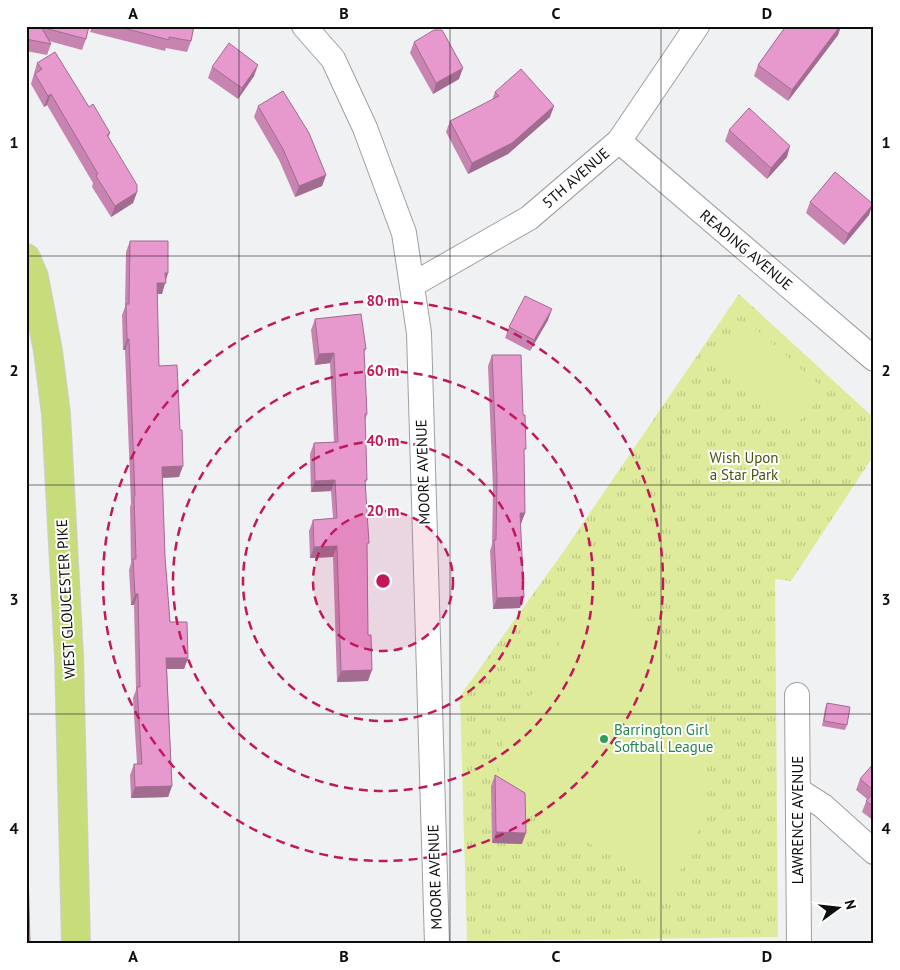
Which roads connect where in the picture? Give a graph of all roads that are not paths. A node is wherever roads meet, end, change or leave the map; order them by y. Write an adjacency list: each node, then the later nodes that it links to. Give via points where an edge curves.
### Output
1 (304, 26): 5 (street, MOORE AVENUE, via 333,59 365,128 404,233)
2 (697, 26): 3 (street, 5TH AVENUE)
3 (619, 141): 5 (street, 5TH AVENUE, via 529,218); 6 (street, READING AVENUE)
4 (26, 258): 10 (main road, WEST GLOUCESTER PIKE, via 34,277 56,414 69,656)
5 (412, 285): 11 (street, MOORE AVENUE, via 419,334)
6 (874, 359)
7 (797, 695): 8 (street, LAWRENCE AVENUE)
8 (798, 790): 9 (street, via 823,806); 12 (street, LAWRENCE AVENUE)
9 (874, 852)
10 (76, 944)
11 (437, 944)
12 (799, 944)

